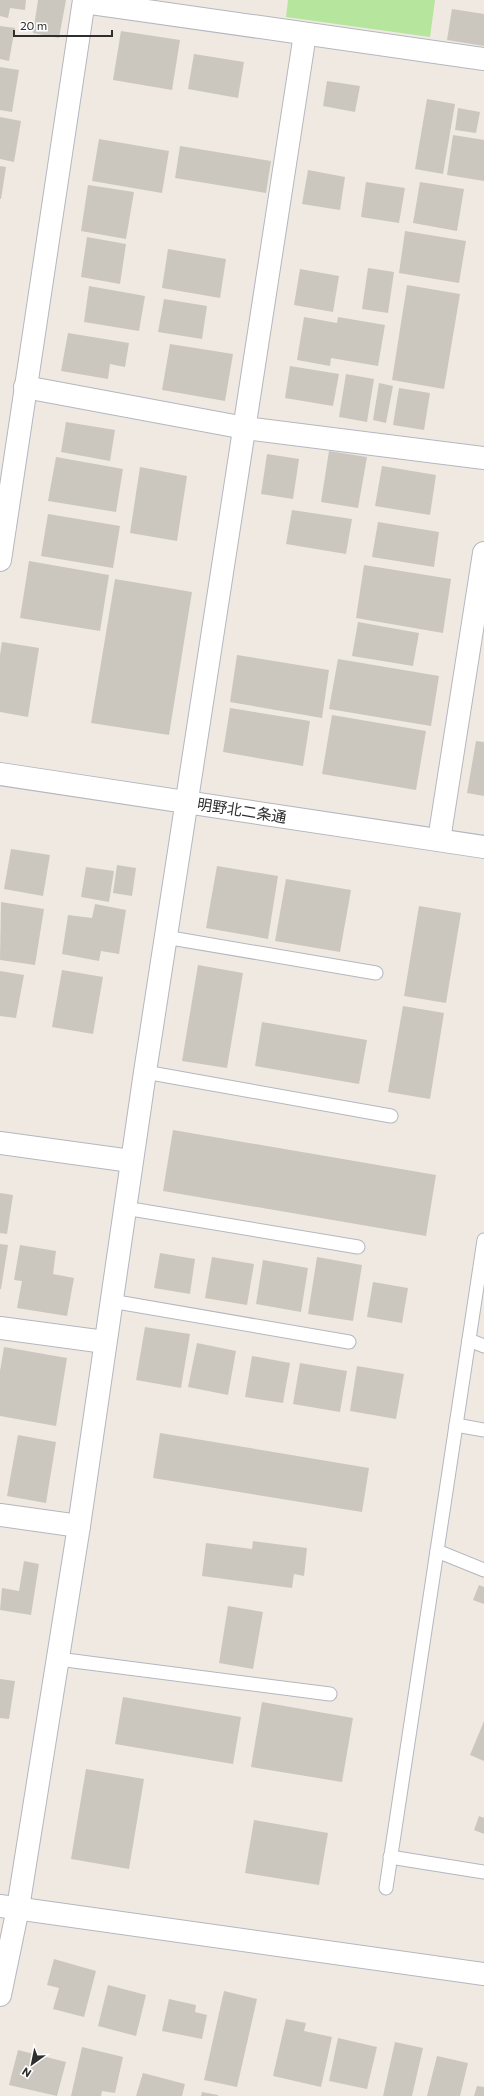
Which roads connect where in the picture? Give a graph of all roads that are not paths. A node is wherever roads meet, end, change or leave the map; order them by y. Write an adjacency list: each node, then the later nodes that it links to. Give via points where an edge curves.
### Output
1 (84, 1): 2 (street); 4 (street)
2 (305, 34): 3 (street); 5 (street)
3 (484, 59)
4 (25, 387): 5 (street); 8 (street)
5 (245, 428): 6 (street); 10 (street)
6 (484, 458)
7 (484, 553): 11 (street)
8 (0, 560)
9 (0, 774): 10 (street, 明野北二条通)
10 (186, 801): 11 (street, 明野北二条通); 13 (street)
11 (439, 840): 12 (street, 明野北二条通)
12 (484, 848)
13 (165, 937): 14 (lane); 15 (street)
14 (376, 973)
15 (145, 1072): 16 (lane); 18 (street)
16 (391, 1116)
17 (0, 1143): 18 (street)
18 (131, 1161): 19 (street)
19 (125, 1208): 21 (lane); 22 (street)
20 (484, 1240): 24 (lane)
21 (358, 1247)
22 (111, 1301): 25 (street); 26 (lane)
23 (0, 1328): 25 (street)
24 (469, 1340): 27 (lane); 28 (lane)
25 (105, 1342): 31 (street)
26 (349, 1342)
27 (484, 1346)
28 (456, 1424): 29 (lane); 32 (lane)
29 (484, 1430)
30 (0, 1515): 31 (street)
31 (79, 1526): 34 (street)
32 (437, 1551): 33 (lane); 36 (lane)
33 (484, 1570)
34 (58, 1659): 35 (lane); 39 (street)
35 (330, 1694)
36 (390, 1857): 37 (lane); 38 (lane)
37 (484, 1872)
38 (386, 1888)
39 (9, 1907): 40 (street); 41 (street)
40 (484, 1974)
41 (0, 1995)

